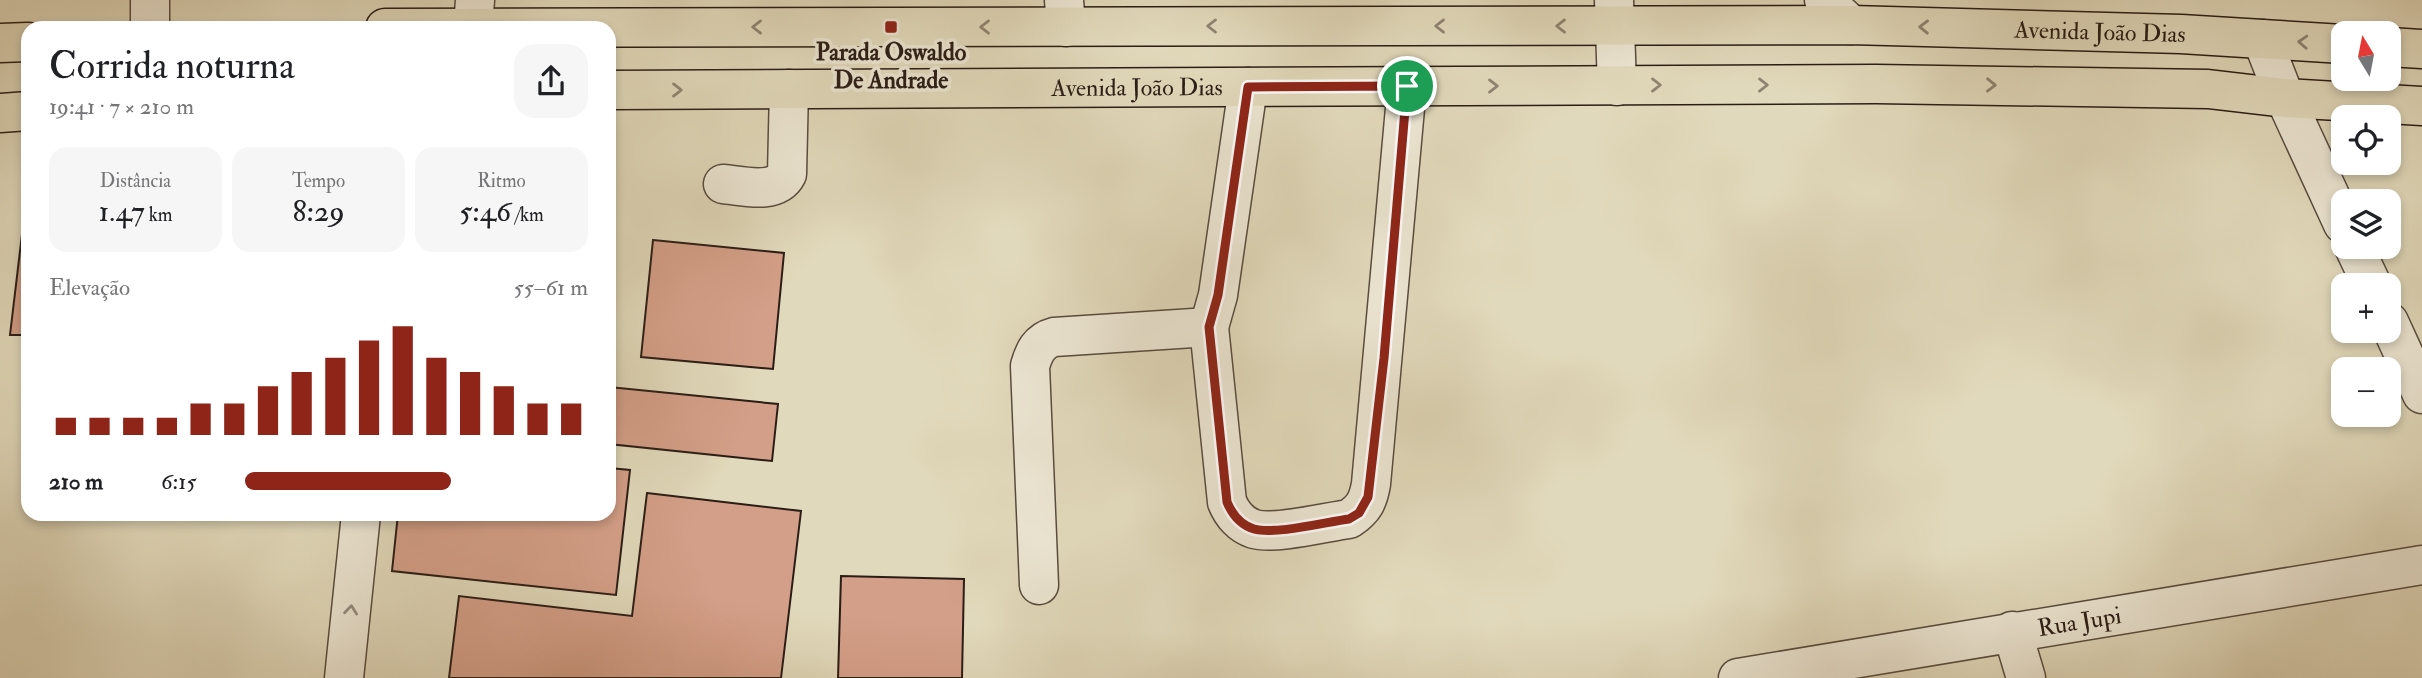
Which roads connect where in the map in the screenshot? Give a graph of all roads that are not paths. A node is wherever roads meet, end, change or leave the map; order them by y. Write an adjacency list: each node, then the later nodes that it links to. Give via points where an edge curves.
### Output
1 (150, 0): 7 (street)
2 (475, 0): 8 (street)
3 (1065, 13): 4 (main road, Avenida João Dias, one-way to 3); 9 (main road, Avenida João Dias, one-way to 9)
4 (1518, 13): 5 (main road, Avenida João Dias, one-way to 4)
5 (1614, 13): 6 (main road, Avenida João Dias); 17 (street)
6 (1838, 13): 10 (main road, Avenida João Dias, one-way to 6)
7 (150, 21)
8 (473, 21)
9 (616, 24)
10 (2262, 39): 13 (main road, Avenida João Dias, one-way to 10); 21 (street)
11 (21, 42): 12 (main road)
12 (0, 43)
13 (2331, 43)
14 (2401, 48): 15 (main road)
15 (2422, 49)
16 (1407, 86): 17 (main road, Avenida João Dias, one-way to 17); 18 (main road, Avenida João Dias); 27 (street, via 1371,484 1359,513 1349,519 1268,531 1252,529 1232,512 1227,502)
17 (1617, 86): 21 (main road, Avenida João Dias, one-way to 21, via 2122,87 2208,89)
18 (1248, 87): 19 (main road, Avenida João Dias); 27 (street, via 1218,295)
19 (789, 89): 20 (main road, Avenida João Dias, one-way to 19); 25 (street, via 785,179 770,187)
20 (616, 90)
21 (2285, 98): 22 (main road, Avenida João Dias); 26 (street)
22 (2422, 106)
23 (21, 112): 24 (main road)
24 (0, 113)
25 (723, 184)
26 (2331, 198)
27 (1209, 327): 32 (street, via 1054,337 1038,346 1030,366)
28 (2399, 343): 29 (street)
29 (2422, 394)
30 (359, 521): 34 (street, one-way to 30)
31 (2422, 565): 33 (street, Rua Jupi)
32 (1039, 585)
33 (2012, 631): 35 (street, Rua Jupi); 36 (street)
34 (344, 678)
35 (1738, 678)
36 (2026, 678)

